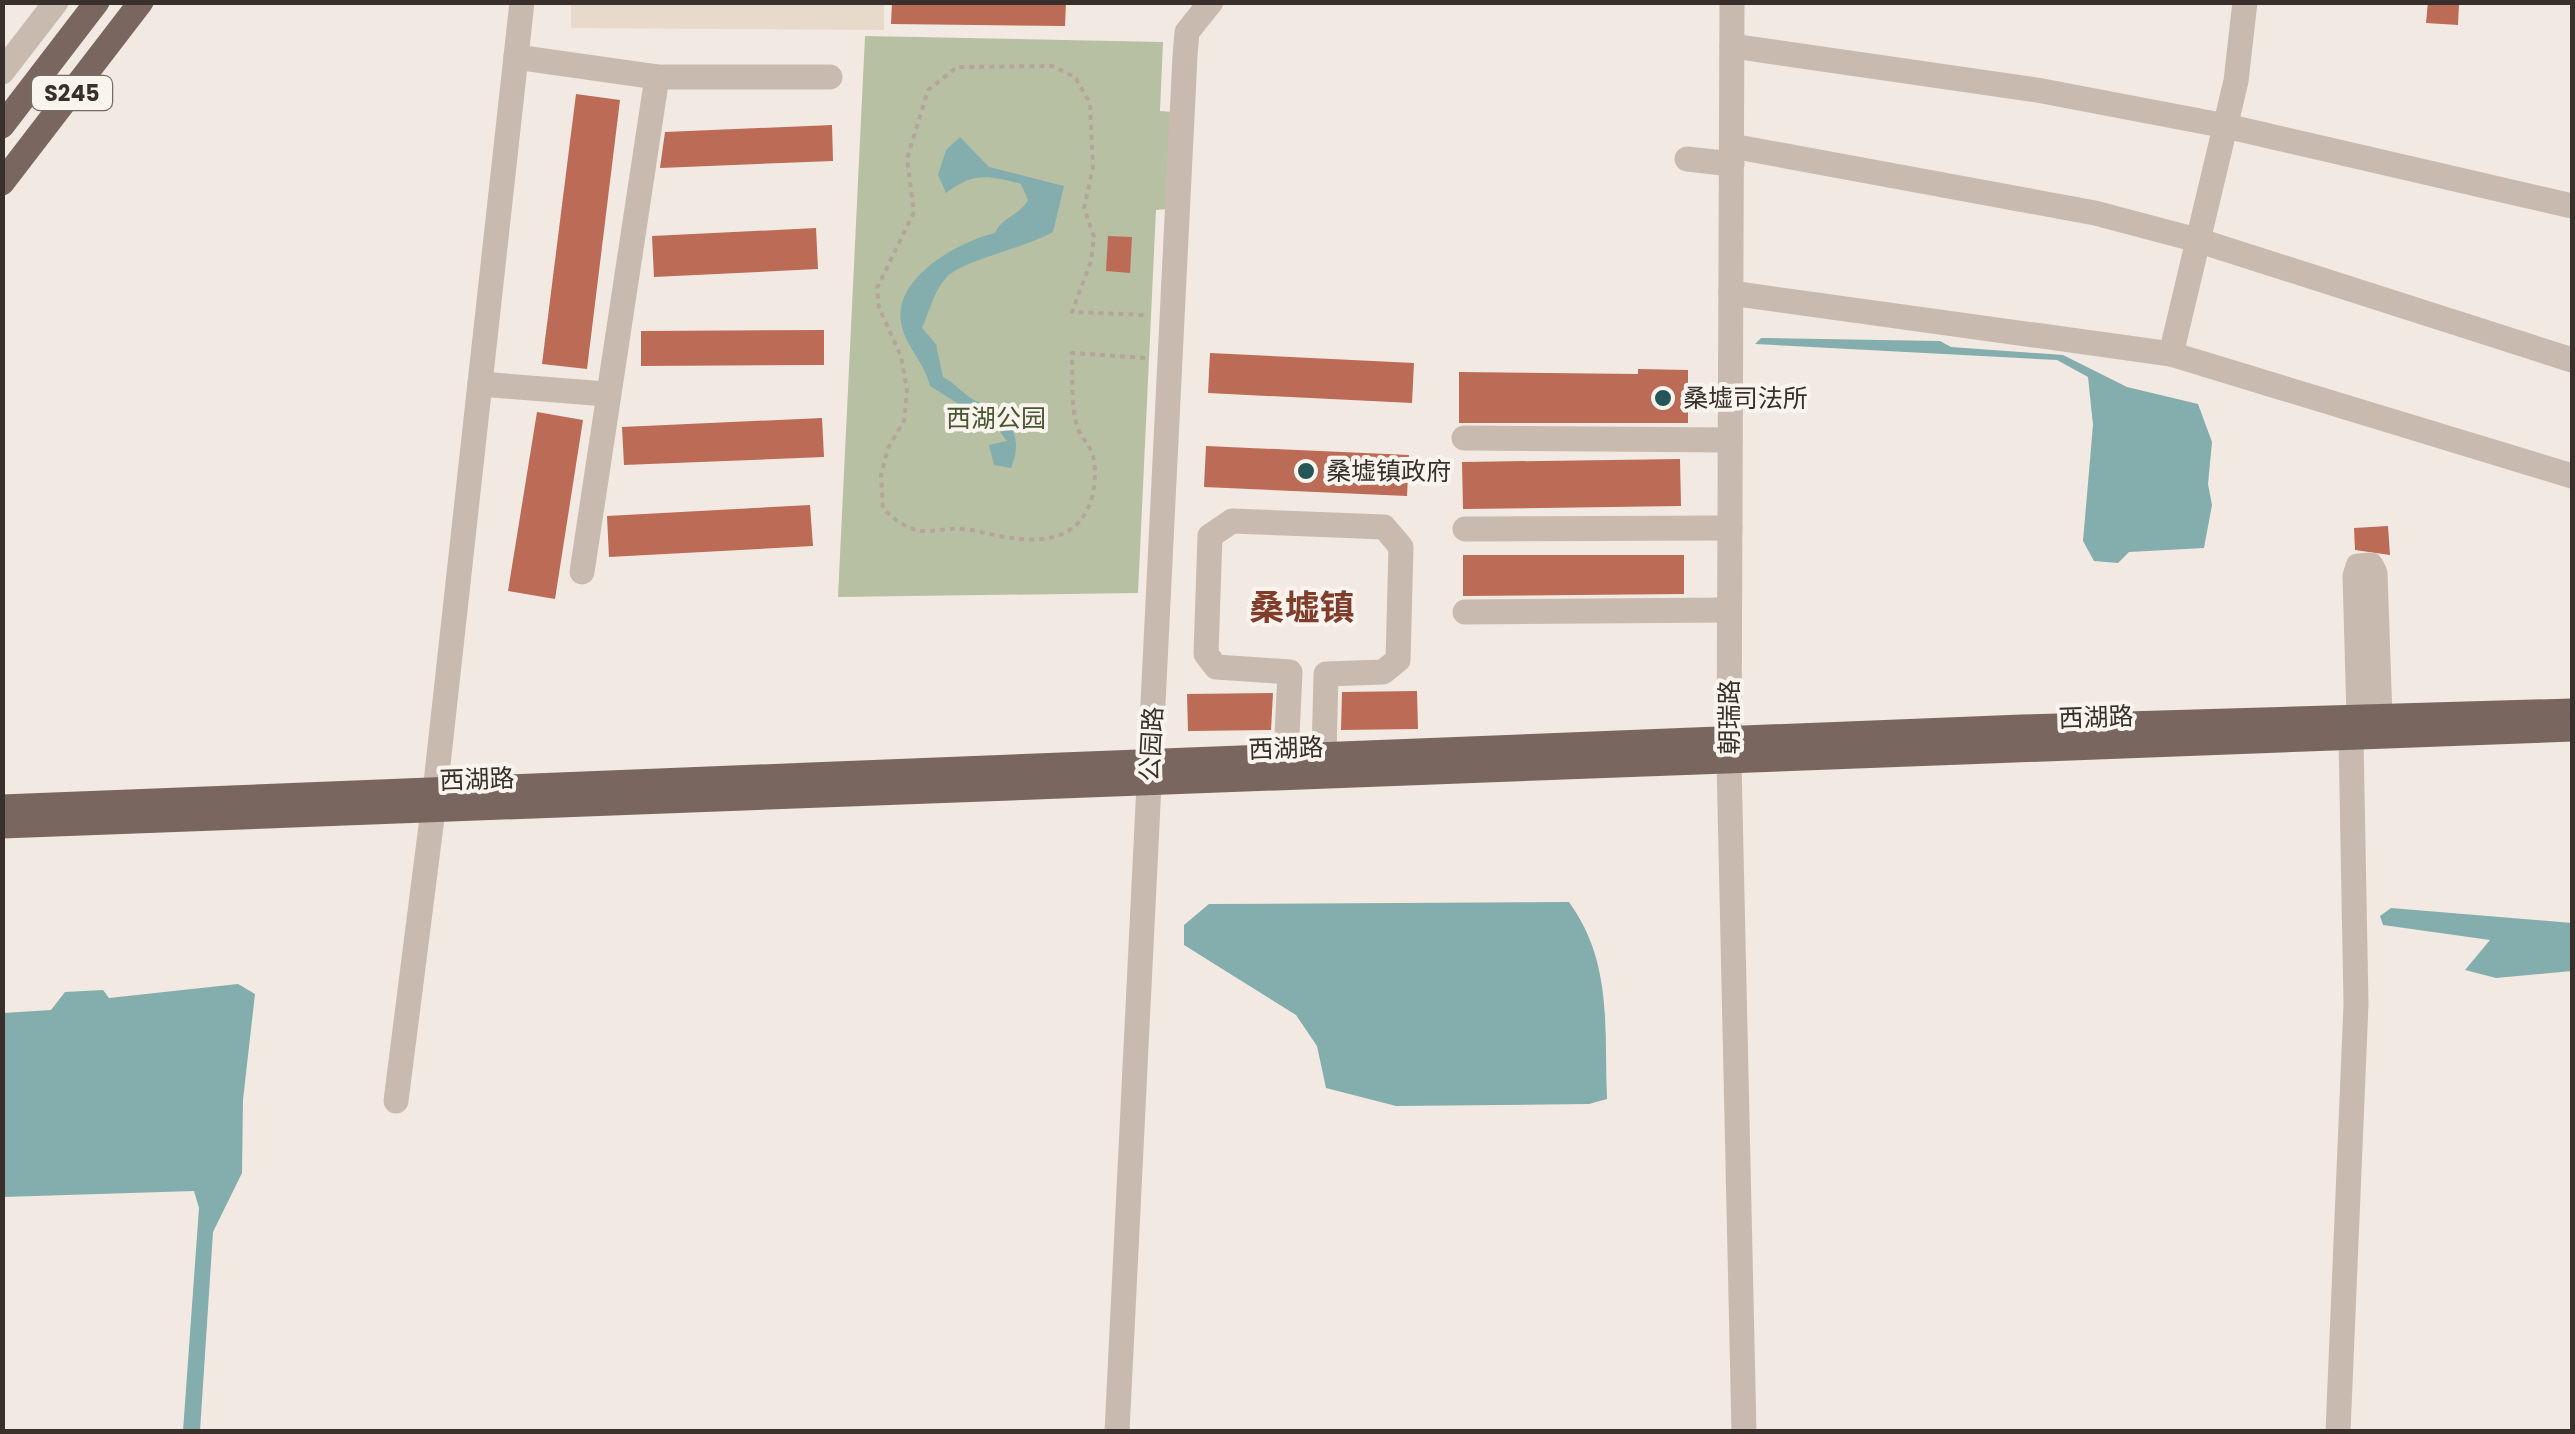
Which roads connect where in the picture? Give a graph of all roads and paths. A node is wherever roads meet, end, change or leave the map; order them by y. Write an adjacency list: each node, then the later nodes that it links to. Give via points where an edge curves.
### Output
1 (56, 2): 10 (street)
2 (97, 2): 13 (main road, S245)
3 (141, 2): 17 (main road, S245)
4 (522, 2): 9 (street)
5 (1210, 2): 21 (street, 公园路, via 1187,32)
6 (1732, 2): 8 (street, 朝瑞路)
7 (2245, 2): 14 (street)
8 (1732, 46): 14 (street, via 2037,90); 15 (street, 朝瑞路)
9 (516, 57): 11 (street); 25 (street)
10 (2, 72)
11 (657, 77): 12 (street); 26 (street)
12 (830, 77)
13 (2, 126)
14 (2226, 126): 18 (street); 19 (street)
15 (1732, 155): 16 (street); 19 (street, via 2095,213); 20 (street, 朝瑞路)
16 (1687, 159)
17 (2, 183)
18 (2572, 206)
19 (2197, 240): 22 (street); 24 (street)
20 (1731, 293): 22 (street); 28 (street, 朝瑞路)
21 (1172, 316): 23 (street, 公园路); 23 (path, via 1072,312 1094,236 1084,208 1093,168 1090,103 1075,77 1052,66 957,66 928,90 908,159 914,212 877,288 908,390 904,422 881,474 884,508 906,530 958,526 1015,540 1059,538 1080,524 1094,494 1093,456 1078,428 1072,353)
22 (2171, 354): 29 (street)
23 (1170, 360): 41 (street, 公园路)
24 (2572, 360)
25 (480, 384): 26 (street); 42 (street)
26 (606, 394): 32 (street)
27 (1464, 438): 28 (street)
28 (1730, 440): 30 (street, 朝瑞路)
29 (2572, 476)
30 (1730, 528): 31 (street); 33 (street, 朝瑞路)
31 (1465, 529)
32 (582, 572)
33 (1729, 610): 34 (street); 38 (street, 朝瑞路)
34 (1465, 612)
35 (2572, 711): 36 (main road, 西湖路)
36 (2363, 724): 36 (street, via 2375,574 2371,564 2358,566 2355,576); 37 (main road, 西湖路); 38 (main road, 西湖路); 48 (street)
37 (2572, 729)
38 (1729, 750): 39 (main road, 西湖路); 41 (main road, 西湖路); 47 (street, 朝瑞路)
39 (1324, 755): 40 (main road, 西湖路); 40 (street, via 1326,674 1383,672 1398,660 1401,547 1384,527 1232,521 1210,536 1206,654 1216,666 1290,672)
40 (1286, 756): 41 (main road, 西湖路)
41 (1149, 773): 42 (main road, 西湖路); 46 (street, 公园路)
42 (434, 800): 43 (main road, 西湖路); 44 (main road, 西湖路); 45 (street)
43 (2, 807)
44 (2, 826)
45 (396, 1101)
46 (1117, 1432)
47 (1744, 1432)
48 (2338, 1432)

